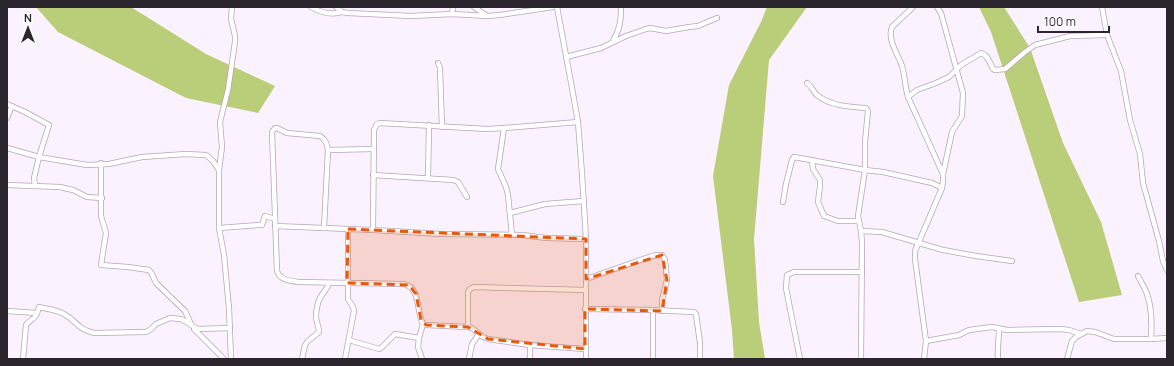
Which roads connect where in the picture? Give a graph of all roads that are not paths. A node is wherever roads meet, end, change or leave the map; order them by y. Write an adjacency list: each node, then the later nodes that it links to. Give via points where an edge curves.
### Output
1 (232, 7): 35 (street, via 231,19 235,42 220,122 222,147)
2 (311, 7): 12 (street, via 322,13)
3 (336, 7): 12 (street)
4 (453, 7): 13 (street)
5 (474, 7): 14 (street)
6 (553, 7): 14 (street)
7 (557, 7): 18 (street)
8 (621, 7): 17 (street, via 620,29)
9 (913, 7): 22 (street, via 890,30)
10 (937, 7): 20 (street, via 941,13)
11 (1102, 7): 16 (street)
12 (342, 12): 13 (street, via 411,16)
13 (452, 14): 14 (street)
14 (487, 16)
15 (717, 18): 17 (street, via 682,29 666,31 650,28)
16 (1107, 35): 20 (street, via 1070,36 1035,45 1005,69 993,69 985,54 981,53); 60 (street, via 1121,70 1130,120 1140,154 1143,183)
17 (614, 41): 18 (street, via 601,48)
18 (566, 56): 25 (street)
19 (438, 63): 27 (street)
20 (956, 69): 22 (street, via 949,77 917,90); 37 (street, via 963,93 962,116 952,132)
21 (807, 83): 36 (street, via 826,101 867,109)
22 (908, 97): 37 (street)
23 (9, 105): 24 (street); 32 (street, via 49,125)
24 (7, 118)
25 (578, 122): 28 (street); 45 (street)
26 (429, 125): 27 (street); 30 (street, via 377,124 374,130); 39 (street)
27 (442, 127): 28 (street)
28 (504, 128): 47 (street, via 498,169 506,187)
29 (7, 148): 32 (street)
30 (373, 149): 31 (street); 38 (street)
31 (328, 150): 48 (street, via 325,140 320,136 273,129); 52 (street)
32 (39, 157): 34 (street, via 87,165); 41 (street, via 34,178)
33 (812, 160): 36 (street); 46 (street, via 793,158); 49 (street, via 813,169 820,180 818,202 824,216 838,221)
34 (101, 163): 35 (street, via 198,154 209,157); 44 (street)
35 (219, 170): 51 (street)
36 (865, 170): 42 (street, via 932,183); 49 (street)
37 (943, 174): 42 (street)
38 (373, 175): 39 (street); 54 (street)
39 (428, 178): 43 (street, via 456,181)
40 (7, 184): 41 (street)
41 (35, 186): 44 (street, via 73,190 87,197)
42 (942, 188): 58 (street)
43 (467, 197)
44 (102, 198): 73 (street, via 101,216 106,233 101,265 148,270 156,283 185,311)
45 (584, 201): 47 (street, via 545,204); 57 (street)
46 (783, 202)
47 (510, 213): 56 (street)
48 (275, 219): 50 (street); 51 (street, via 265,216 262,224)
49 (859, 221): 55 (street)
50 (275, 226): 52 (street); 64 (street, via 278,275 291,281)
51 (219, 228): 76 (street, via 224,255)
52 (324, 228): 53 (street)
53 (348, 229): 54 (street); 65 (street)
54 (373, 230): 56 (street)
55 (861, 231): 58 (street, via 882,232); 61 (street)
56 (512, 235): 57 (street)
57 (586, 239): 63 (street)
58 (919, 243): 59 (street, via 943,250); 84 (street, via 915,259)
59 (1012, 261)
60 (1167, 270)
61 (862, 272): 98 (street, via 794,272 787,275 786,288); 99 (street)
62 (1138, 276): 82 (street, via 1151,309)
63 (586, 279): 66 (street); 69 (street, via 652,256 662,255 667,280)
64 (329, 283): 65 (street); 90 (street, via 317,306 319,332 305,345)
65 (348, 283): 74 (street, via 409,285 416,294); 83 (street, via 348,299 354,311)
66 (586, 290): 67 (street); 75 (street, via 470,288)
67 (586, 309): 68 (street); 86 (street)
68 (653, 310): 69 (street); 96 (street)
69 (662, 311): 97 (street, via 696,313)
70 (7, 312): 71 (street)
71 (37, 312): 72 (street, via 39,307 60,312 80,328 94,333 146,332 170,318); 87 (street, via 26,325)
72 (186, 320): 73 (street); 88 (street)
73 (191, 324): 76 (street, via 198,329)
74 (423, 324): 75 (street); 80 (street)
75 (468, 327): 78 (street)
76 (230, 328): 89 (street)
77 (999, 329): 79 (street, via 1061,329); 84 (street, via 978,328); 101 (street)
78 (479, 334): 85 (street, via 488,339); 93 (street, via 472,344)
79 (1081, 334): 82 (street, via 1087,331 1114,339); 102 (street, via 1072,341)
80 (419, 338): 83 (street, via 395,334 379,349); 92 (street)
81 (1167, 338): 82 (street)
82 (1151, 339)
83 (349, 340): 91 (street)
84 (926, 341): 100 (street)
85 (530, 345): 86 (street); 94 (street)
86 (585, 349): 95 (street)
87 (23, 359)
88 (224, 359)
89 (231, 359)
90 (302, 359)
91 (345, 359)
92 (422, 359)
93 (469, 359)
94 (530, 359)
95 (586, 359)
96 (653, 359)
97 (700, 359)
98 (800, 359)
99 (862, 359)
100 (924, 359)
101 (998, 359)
102 (1067, 359)

